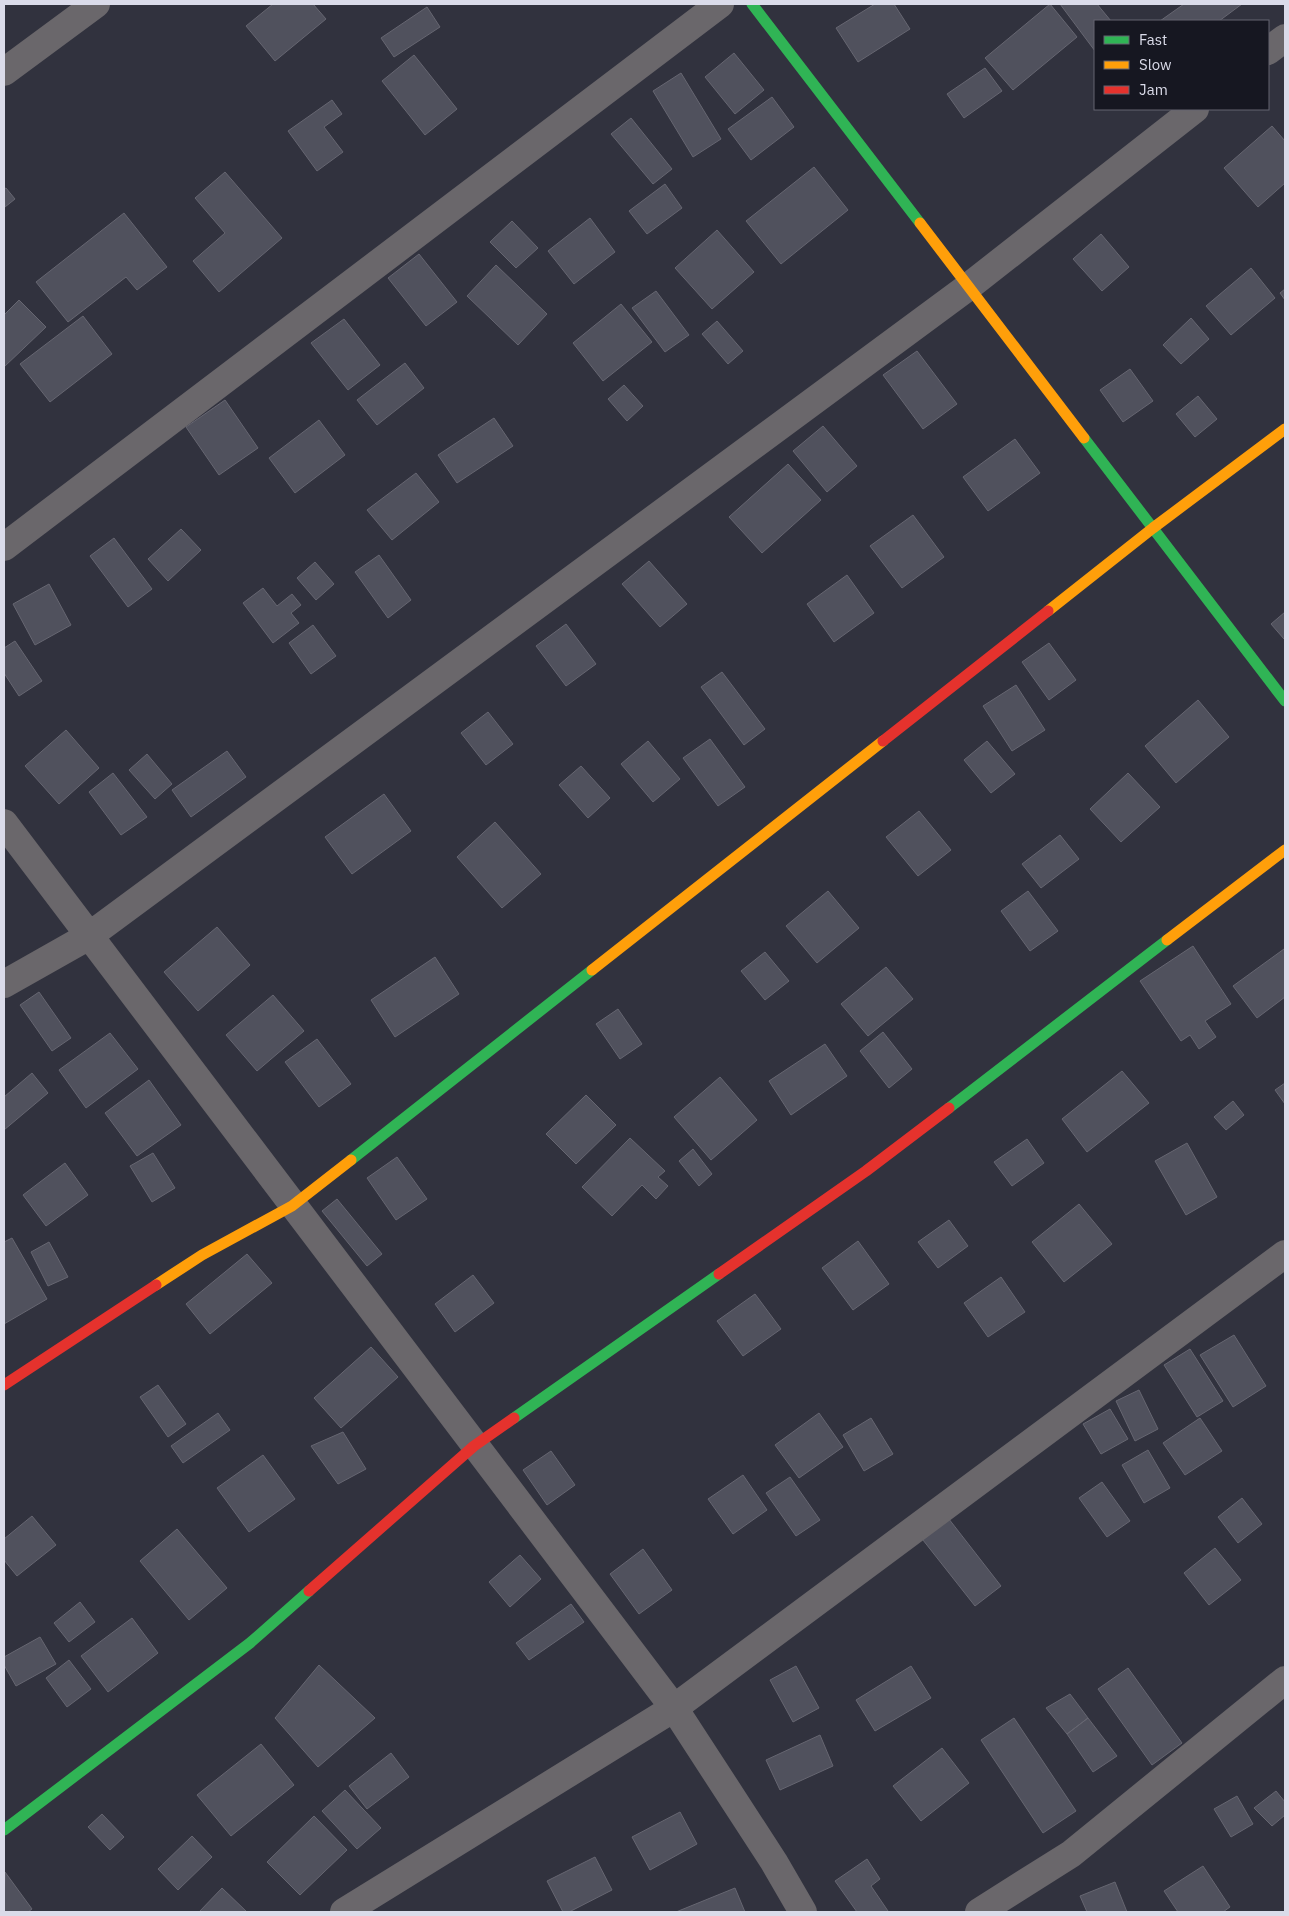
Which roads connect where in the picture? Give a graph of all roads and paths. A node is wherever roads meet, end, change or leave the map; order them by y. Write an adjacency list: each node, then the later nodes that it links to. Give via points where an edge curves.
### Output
1 (96, 4): 6 (street)
2 (720, 4): 11 (street)
3 (752, 4): 8 (street)
4 (1285, 38): 5 (street)
5 (1269, 50)
6 (4, 72)
7 (1194, 110): 8 (street)
8 (968, 287): 10 (street); 15 (street)
9 (1285, 429): 10 (street)
10 (1154, 528): 12 (street); 17 (street)
11 (4, 547)
12 (1285, 701)
13 (4, 823): 15 (street)
14 (1285, 850): 20 (street, via 866,1171)
15 (89, 936): 16 (street); 17 (street)
16 (4, 984)
17 (292, 1206): 19 (street, via 202,1255); 20 (street)
18 (1285, 1254): 22 (street)
19 (4, 1385)
20 (474, 1446): 22 (street); 23 (street, via 250,1642)
21 (1285, 1680): 26 (street, via 1070,1854)
22 (674, 1708): 24 (street); 25 (street)
23 (4, 1830)
24 (344, 1912)
25 (803, 1912)
26 (979, 1912)

